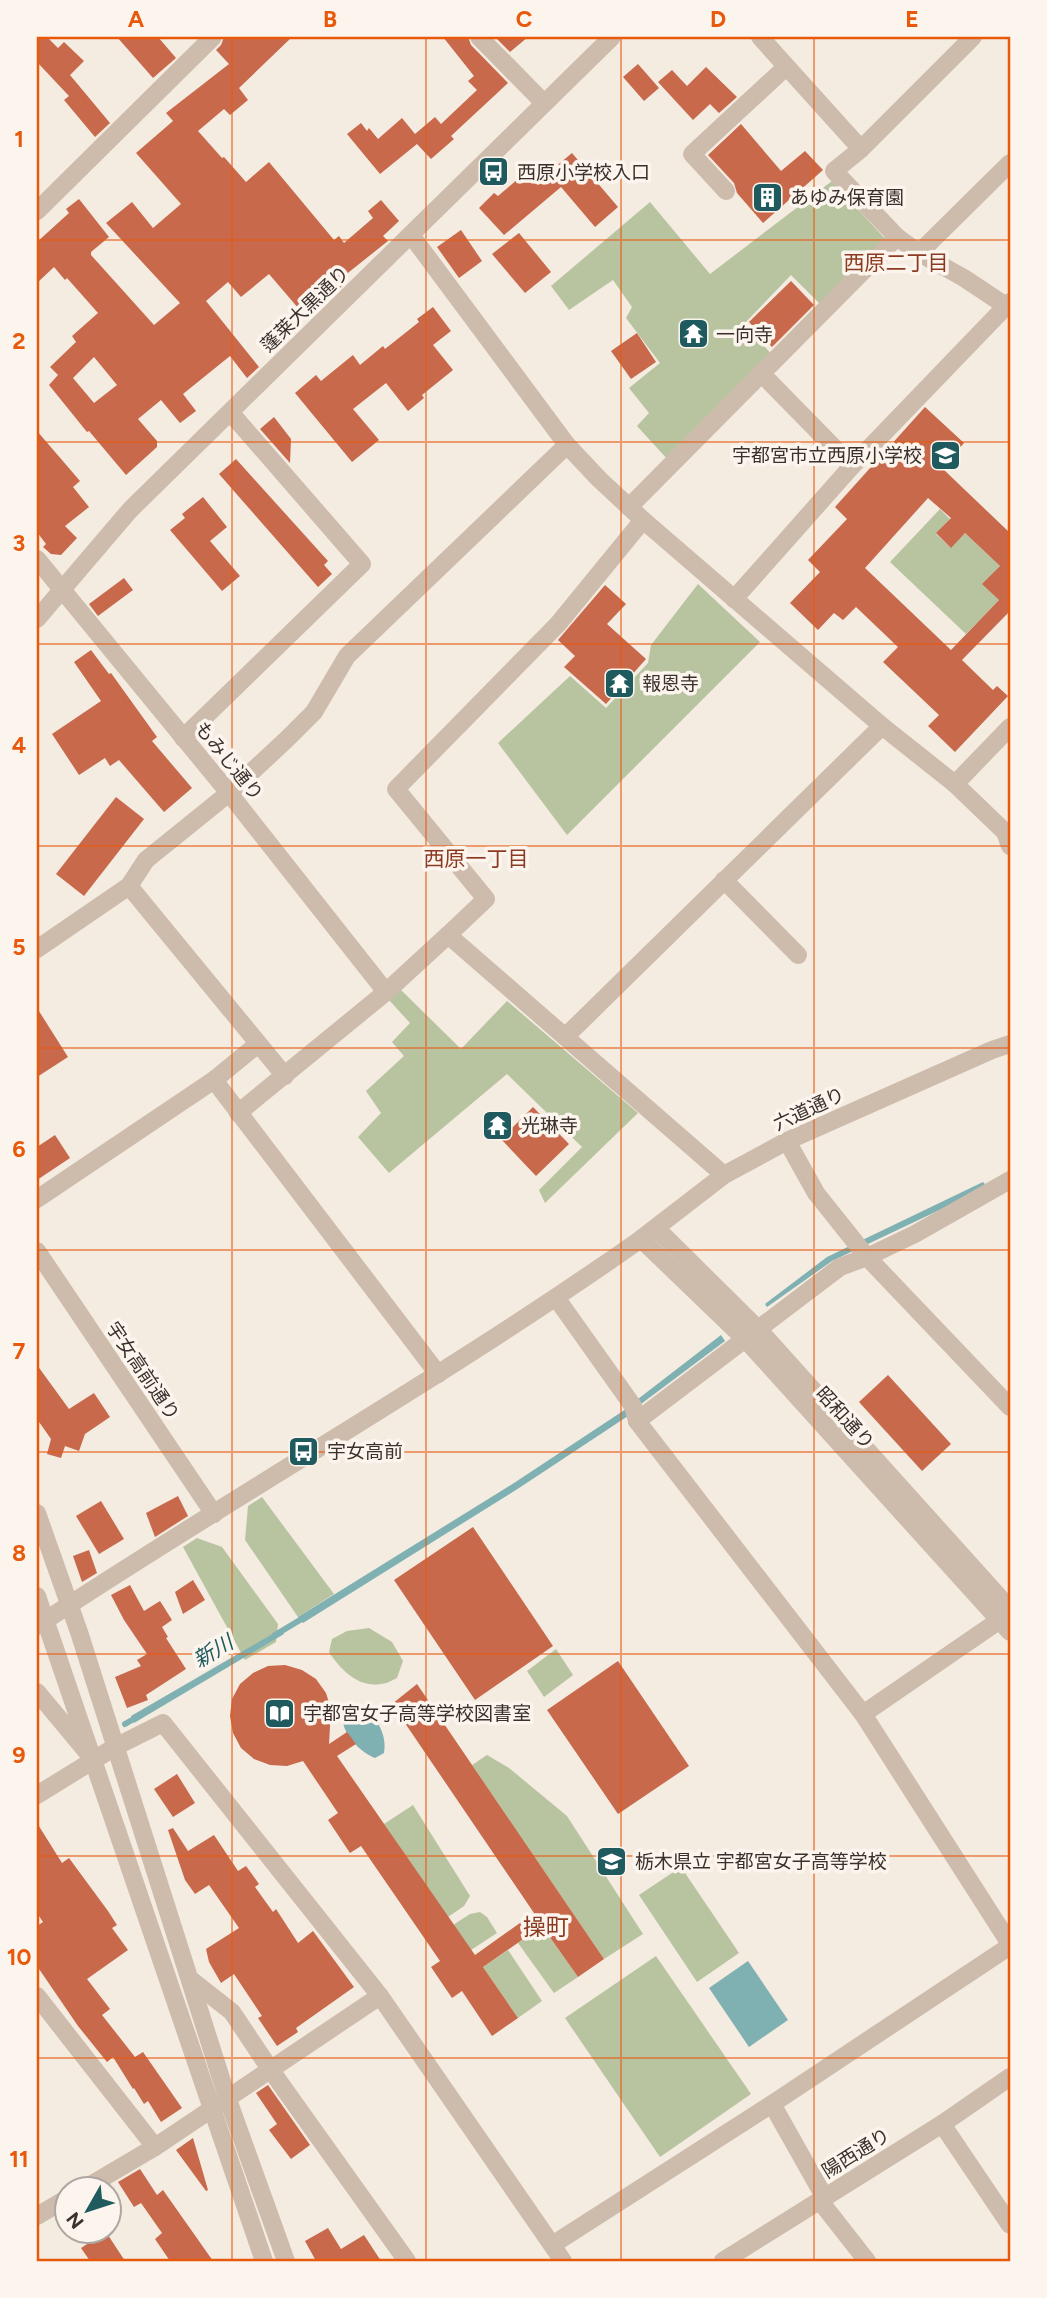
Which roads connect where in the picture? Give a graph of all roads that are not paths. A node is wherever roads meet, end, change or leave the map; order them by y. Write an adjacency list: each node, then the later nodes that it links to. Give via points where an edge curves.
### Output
1 (213, 37): 11 (street)
2 (479, 37): 7 (street)
3 (612, 37): 7 (street, 蓬莱大黒通り)
4 (760, 37): 6 (street)
5 (973, 37): 8 (street)
6 (786, 67): 8 (street); 10 (street, via 692,154)
7 (544, 103): 12 (street, 蓬莱大黒通り)
8 (861, 149): 13 (street, via 834,171)
9 (1010, 163): 14 (street)
10 (726, 191)
11 (37, 211)
12 (411, 235): 17 (street, 蓬莱大黒通り); 18 (street)
13 (897, 237): 14 (street); 16 (street)
14 (919, 253): 15 (street)
15 (1008, 304): 19 (street)
16 (761, 373): 19 (street); 20 (street)
17 (230, 412): 23 (street, 蓬莱大黒通り, via 112,530); 28 (street, via 362,564)
18 (567, 444): 20 (street); 30 (street, via 347,656 314,712)
19 (852, 466): 24 (street)
20 (629, 507): 21 (street)
21 (643, 520): 24 (street); 34 (street, via 558,624 396,789 486,899)
22 (37, 559): 23 (street, もみじ通り)
23 (63, 591): 25 (street, 蓬莱大黒通り); 28 (street, もみじ通り)
24 (734, 599): 26 (street)
25 (37, 619)
26 (881, 726): 29 (street); 32 (street)
27 (1010, 727): 29 (street)
28 (183, 738): 30 (street, もみじ通り)
29 (955, 784): 31 (street)
30 (229, 793): 33 (street, via 146,860); 37 (street, もみじ通り)
31 (1009, 836)
32 (724, 880): 36 (street); 38 (street)
33 (129, 886): 35 (street); 39 (street)
34 (449, 935): 37 (street); 38 (street)
35 (37, 948)
36 (798, 955)
37 (386, 992): 41 (street)
38 (565, 1037): 45 (street)
39 (258, 1044): 41 (street); 42 (street)
40 (1010, 1044): 44 (street, 六道通り)
41 (285, 1076): 43 (street)
42 (214, 1080): 43 (street); 47 (street)
43 (238, 1113): 54 (street)
44 (787, 1141): 45 (street, 六道通り); 51 (street, via 816,1192)
45 (724, 1175): 48 (street, 六道通り)
46 (1006, 1188): 51 (street)
47 (37, 1199)
48 (656, 1228): 49 (street, 六道通り); 53 (street, 昭和通り)
49 (641, 1239): 52 (street, 六道通り); 53 (street, 昭和通り)
50 (37, 1251): 58 (street, 宇女高前通り)
51 (867, 1257): 53 (street, via 840,1267); 55 (street)
52 (557, 1298): 54 (street, 六道通り); 56 (street, via 633,1406)
53 (753, 1335): 56 (street); 61 (street, 昭和通り)
54 (439, 1374): 58 (street, 六道通り)
55 (1010, 1407)
56 (637, 1421): 64 (street)
57 (37, 1513): 60 (street)
58 (214, 1514): 60 (street, 六道通り)
59 (37, 1596): 62 (street)
60 (70, 1605): 62 (street, 六道通り); 65 (street)
61 (1008, 1618): 64 (street)
62 (41, 1624): 66 (street)
63 (37, 1692): 66 (street)
64 (863, 1714): 68 (street)
65 (115, 1747): 66 (street); 69 (street); 71 (street, via 163,1723)
66 (94, 1761): 67 (street); 76 (street)
67 (37, 1795)
68 (1010, 1945): 75 (street)
69 (190, 1979): 72 (street, via 232,2011); 74 (street)
70 (37, 1996): 78 (street)
71 (380, 1996): 72 (street); 82 (street)
72 (270, 2069): 74 (street); 85 (street)
73 (1010, 2077): 77 (street, 陽西通り)
74 (227, 2097): 76 (street); 84 (street)
75 (772, 2104): 80 (street); 82 (street)
76 (210, 2109): 78 (street); 83 (street)
77 (942, 2124): 80 (street, 陽西通り); 81 (street)
78 (155, 2147): 79 (street)
79 (105, 2176)
80 (822, 2199): 87 (street, 陽西通り); 88 (street)
81 (1010, 2225)
82 (552, 2245): 86 (street)
83 (264, 2261)
84 (286, 2261)
85 (407, 2261)
86 (564, 2261)
87 (723, 2261)
88 (867, 2261)

